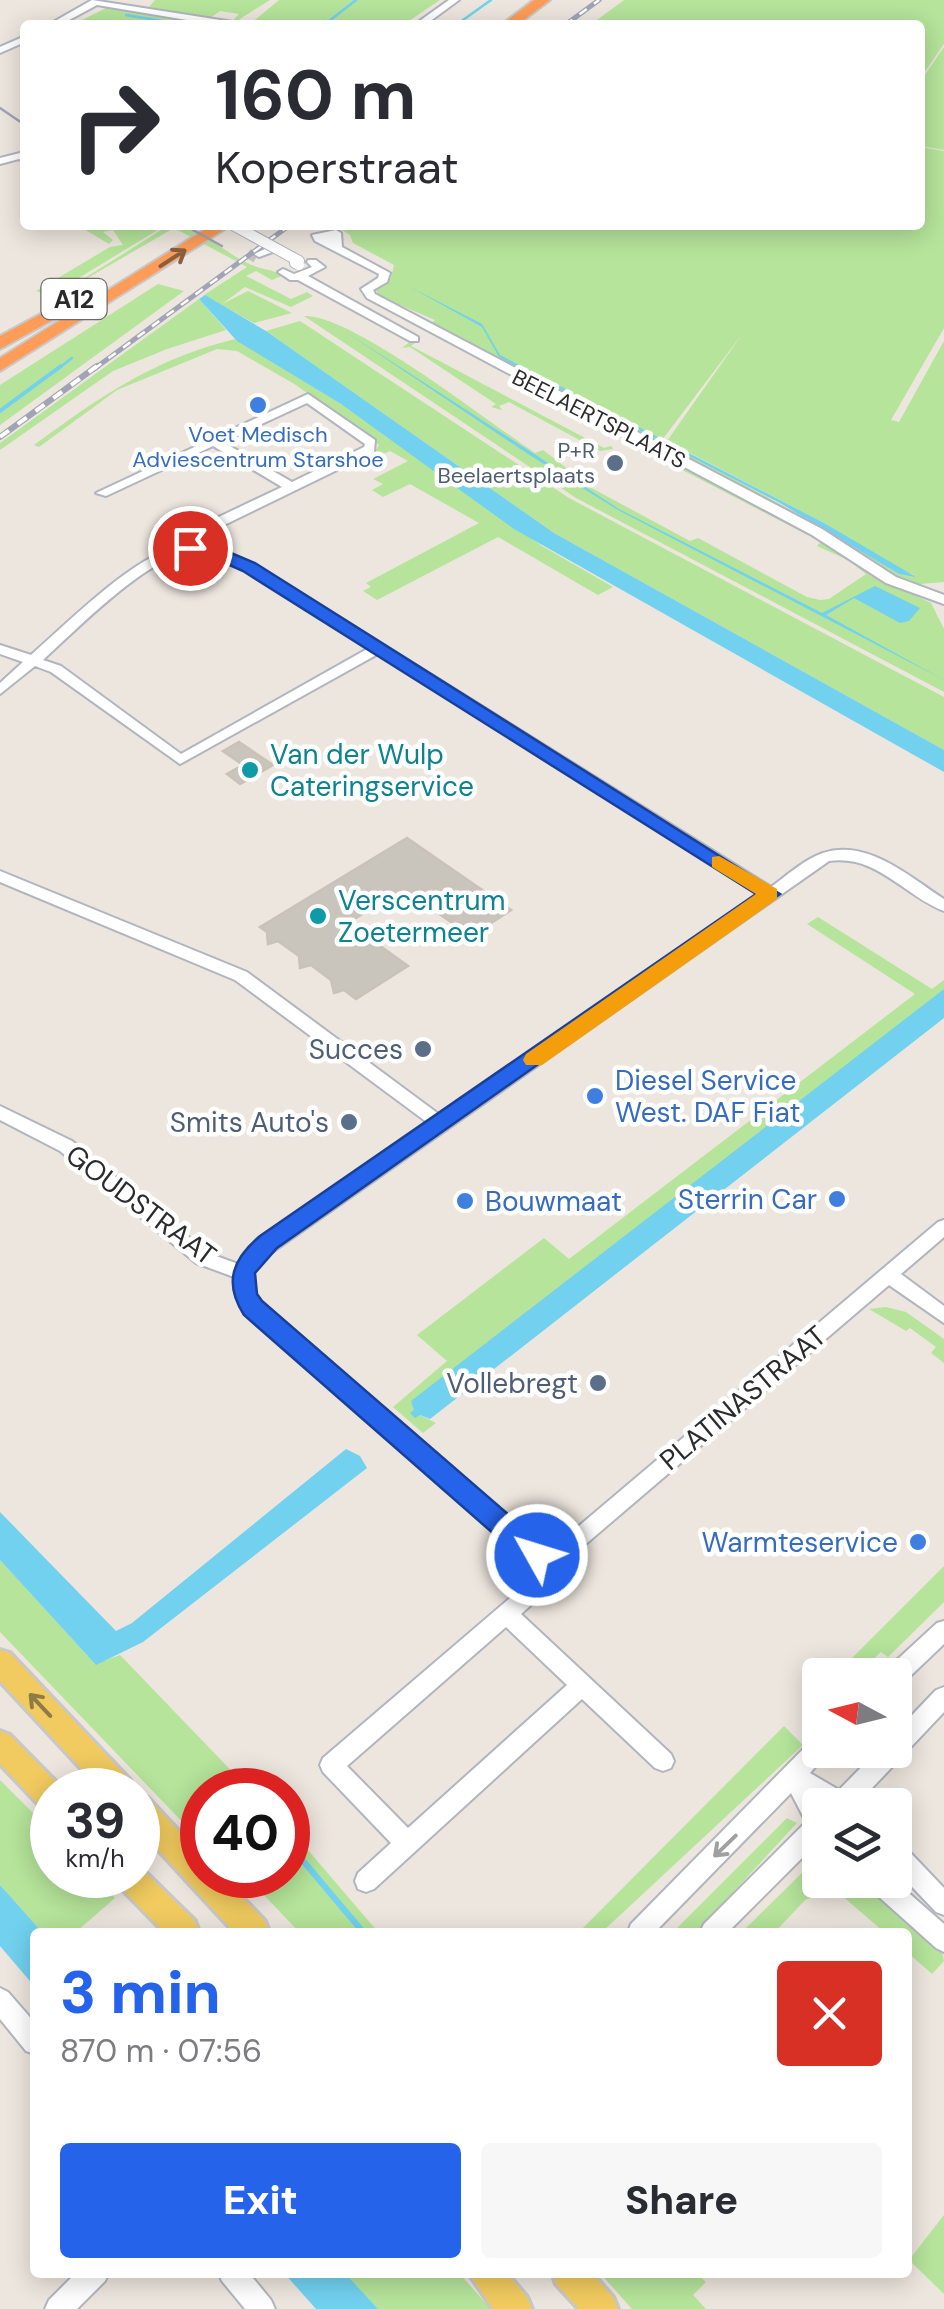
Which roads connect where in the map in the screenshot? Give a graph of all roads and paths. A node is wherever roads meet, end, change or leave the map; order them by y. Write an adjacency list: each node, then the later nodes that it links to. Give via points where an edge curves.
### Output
1 (141, 0): 6 (street)
2 (455, 0): 10 (street)
3 (518, 0): 11 (highway)
4 (543, 0): 12 (highway)
5 (102, 1): 6 (street); 7 (street); 8 (street)
6 (130, 8): 9 (street)
7 (63, 20)
8 (71, 20)
9 (203, 20)
10 (426, 20)
11 (502, 20)
12 (503, 20)
13 (184, 230): 21 (highway, A12)
14 (215, 230): 17 (highway, A12, one-way to 14)
15 (242, 230): 19 (street, bridge)
16 (337, 246): 18 (street, via 384,272 384,280 367,292)
17 (138, 281): 22 (highway, A12); 23 (highway, A12)
18 (388, 304): 19 (street); 28 (street, BEELAERTSPLAATS)
19 (368, 313): 20 (street)
20 (414, 338)
21 (0, 344)
22 (0, 366)
23 (0, 376)
24 (214, 442): 25 (street); 25 (street, via 308,398 372,443 370,450); 26 (street)
25 (291, 487): 27 (street, via 211,526)
26 (102, 494)
27 (170, 536)
28 (906, 586): 29 (street, BEELAERTSPLAATS); 30 (street, BEELAERTSPLAATS)
29 (944, 590)
30 (944, 600)
31 (379, 648): 33 (street, via 180,760 56,669); 33 (street, via 249,567 190,548 155,559); 36 (street)
32 (0, 649): 33 (street)
33 (34, 661): 34 (street)
34 (0, 690)
35 (0, 876): 39 (street, via 241,976)
36 (770, 894): 37 (street, via 825,857 852,853); 39 (street)
37 (944, 906)
38 (0, 1112): 41 (street, GOUDSTRAAT, via 66,1146 202,1258)
39 (441, 1124): 41 (street, via 269,1242)
40 (944, 1227): 42 (street, PLATINASTRAAT)
41 (243, 1273): 44 (street, GOUDSTRAAT, via 253,1308)
42 (888, 1274): 43 (street); 44 (street, PLATINASTRAAT, via 580,1537 556,1554)
43 (944, 1316)
44 (533, 1552): 45 (street, via 532,1591)
45 (506, 1614): 49 (street); 63 (street, via 330,1765)
46 (944, 1630): 47 (street)
47 (912, 1660)
48 (0, 1662): 55 (main road, one-way to 48)
49 (582, 1685): 53 (street); 63 (street)
50 (944, 1697): 51 (street)
51 (912, 1730)
52 (0, 1744): 57 (main road)
53 (663, 1760)
54 (802, 1767): 58 (street)
55 (99, 1768)
56 (876, 1768): 60 (street)
57 (30, 1775)
58 (794, 1776): 59 (street); 61 (street); 72 (street, one-way to 72)
59 (815, 1788)
60 (858, 1788)
61 (802, 1791)
62 (160, 1832): 71 (main road)
63 (407, 1843): 66 (street)
64 (802, 1843): 73 (street)
65 (912, 1871): 69 (street)
66 (366, 1881)
67 (151, 1898): 70 (main road)
68 (897, 1898): 74 (street)
69 (944, 1904)
70 (180, 1928)
71 (250, 1928)
72 (644, 1928)
73 (716, 1928)
74 (944, 1940)
75 (0, 2001): 76 (street)
76 (30, 2036)
77 (90, 2278): 81 (street)
78 (236, 2278): 82 (street)
79 (489, 2278): 83 (main road)
80 (574, 2278): 84 (main road)
81 (58, 2309)
82 (262, 2309)
83 (516, 2309)
84 (602, 2309)

